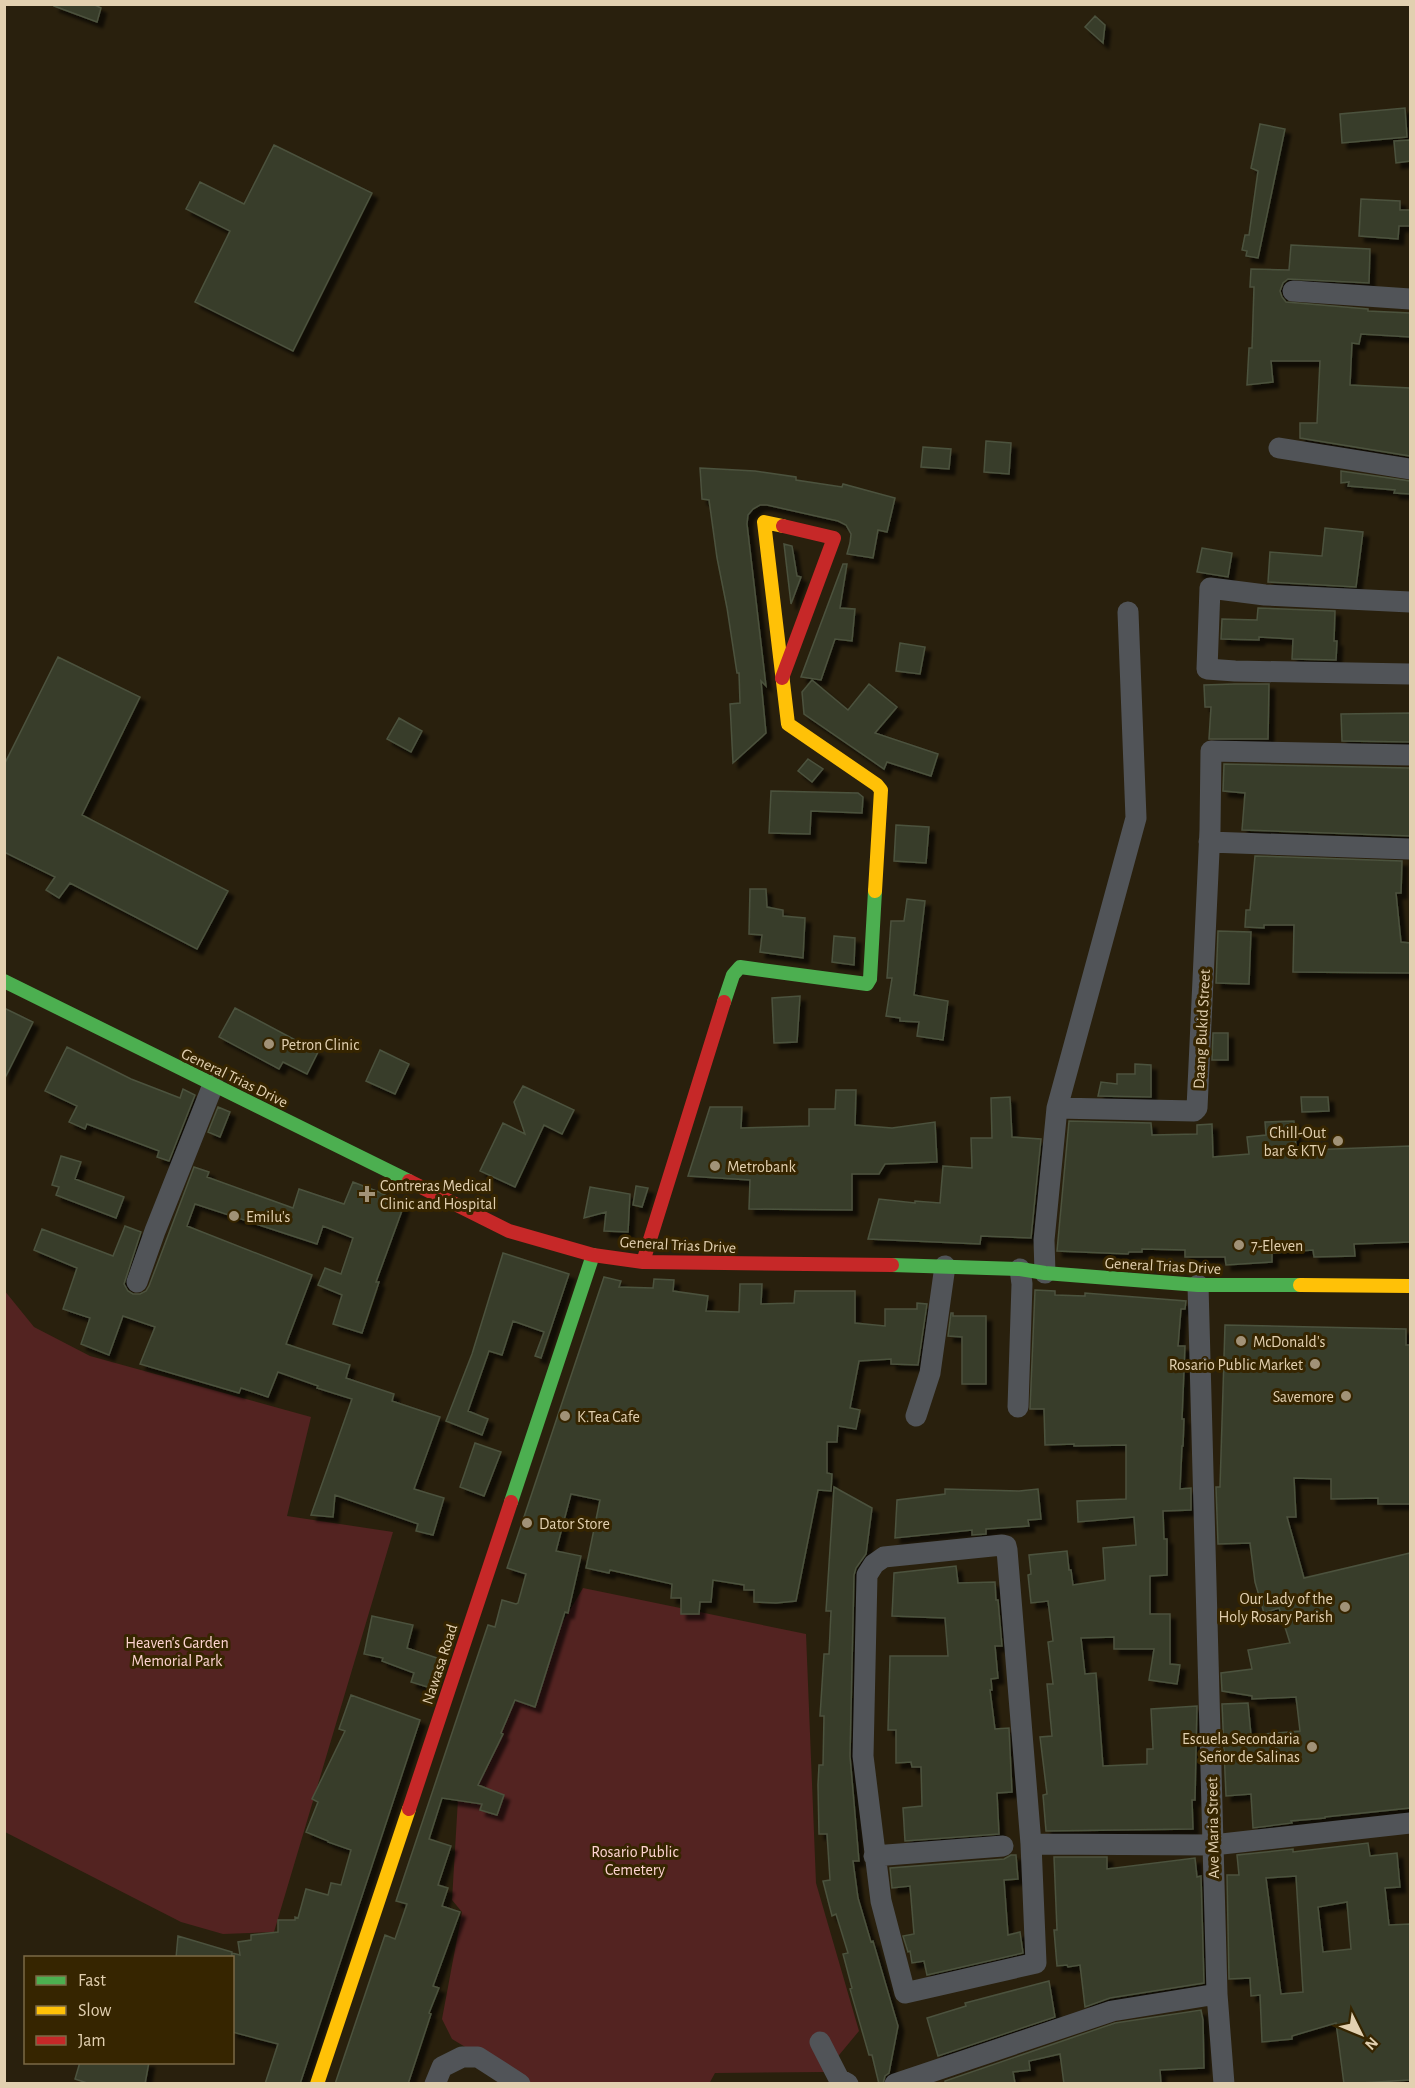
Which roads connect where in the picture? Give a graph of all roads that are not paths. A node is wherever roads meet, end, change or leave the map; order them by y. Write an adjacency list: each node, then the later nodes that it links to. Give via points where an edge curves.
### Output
1 (1293, 291): 2 (street)
2 (1410, 299)
3 (1279, 448): 4 (street)
4 (1410, 469)
5 (1410, 602): 7 (street, via 1265,595 1210,588 1207,669)
6 (1128, 612): 14 (street, via 1136,818)
7 (1410, 674)
8 (782, 678): 8 (street, via 834,538 765,522 772,589); 16 (street, via 788,724 881,790 869,982 736,969)
9 (1410, 755): 10 (street, Daang Bukid Street, via 1211,751)
10 (1209, 842): 11 (street); 14 (street, Daang Bukid Street, via 1197,1108)
11 (1410, 849)
12 (4, 981): 13 (street, General Trias Drive)
13 (213, 1084): 15 (street, General Trias Drive, via 509,1230); 20 (street)
14 (1058, 1108): 19 (street, via 1044,1240)
15 (593, 1255): 16 (street, General Trias Drive); 32 (street, Nawasa Road)
16 (643, 1262): 17 (street, General Trias Drive)
17 (945, 1266): 18 (street, General Trias Drive); 24 (street, via 930,1373)
18 (1020, 1269): 19 (street, General Trias Drive); 23 (street, via 1023,1284)
19 (1045, 1274): 21 (street, General Trias Drive)
20 (137, 1282)
21 (1198, 1285): 22 (street, General Trias Drive); 27 (street, Ave Maria Street)
22 (1410, 1286)
23 (1018, 1407)
24 (916, 1416)
25 (1410, 1823): 27 (street)
26 (1031, 1844): 27 (street); 29 (street, via 1036,1963 905,1993 881,1901); 29 (street, via 1007,1550 1002,1545 884,1557 867,1575 863,1756)
27 (1213, 1845): 30 (street, Ave Maria Street)
28 (1003, 1846): 29 (street)
29 (874, 1856)
30 (1217, 1994): 36 (street, via 1112,2011); 37 (street, Ave Maria Street)
31 (820, 2042): 35 (street, via 839,2079)
32 (317, 2084)
33 (435, 2084): 34 (street, via 442,2067 462,2057 478,2057)
34 (520, 2084)
35 (848, 2084)
36 (895, 2084)
37 (1224, 2084)

